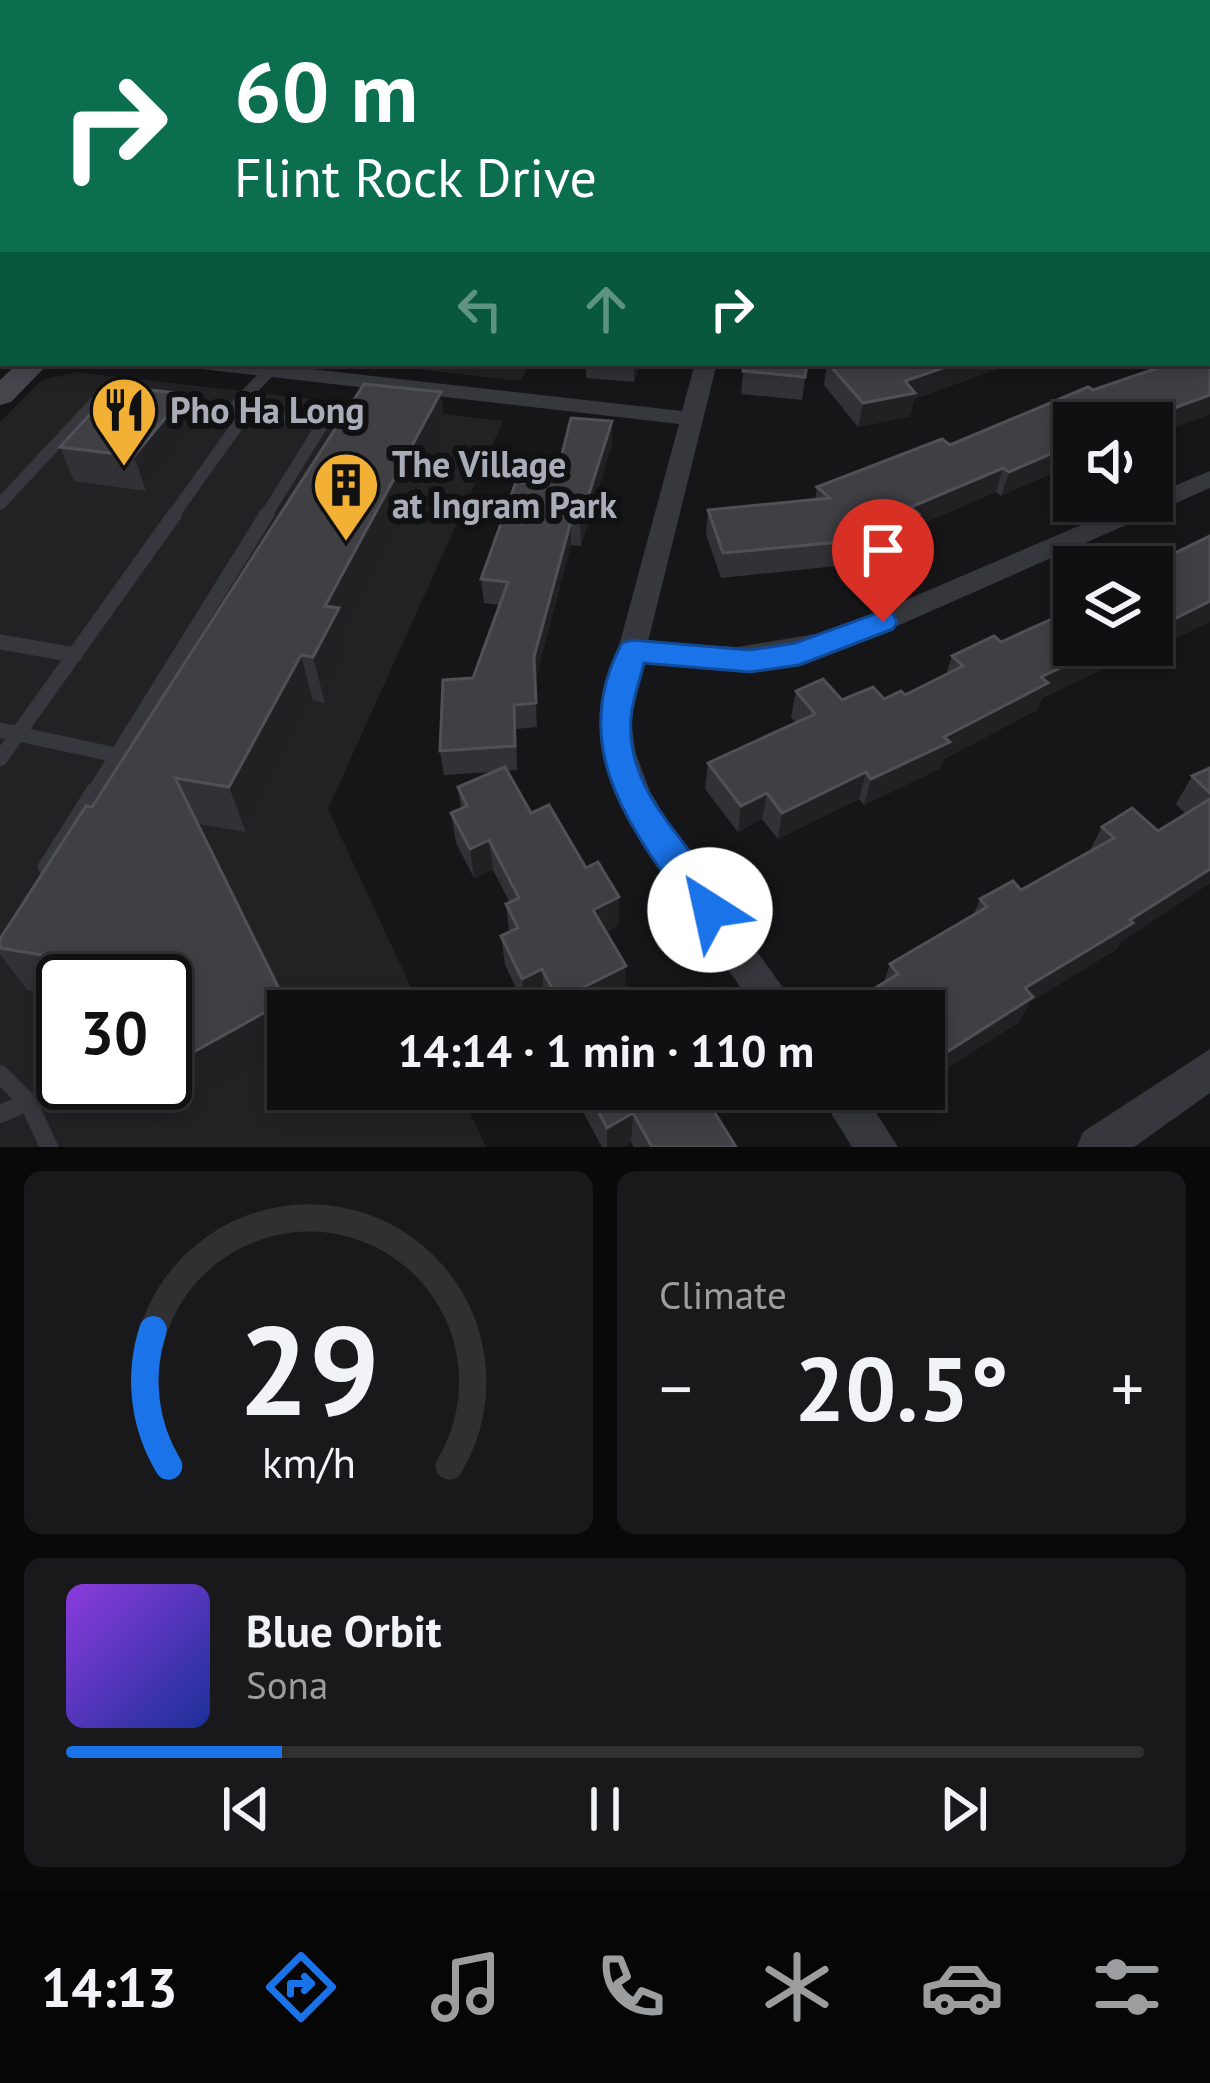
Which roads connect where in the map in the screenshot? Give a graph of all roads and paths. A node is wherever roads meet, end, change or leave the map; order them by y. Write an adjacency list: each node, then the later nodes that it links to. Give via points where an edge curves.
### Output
1 (31, 366): 5 (main road)
2 (231, 366): 4 (street)
3 (705, 366): 9 (street)
4 (270, 370): 8 (lane); 9 (street)
5 (0, 396)
6 (144, 401): 11 (lane, via 99,398)
7 (166, 403): 8 (lane)
8 (240, 410): 14 (lane); 17 (lane, via 322,425)
9 (693, 419): 13 (street)
10 (1210, 479): 13 (street, via 799,654 733,661)
11 (0, 504)
12 (0, 642): 14 (lane)
13 (632, 651): 20 (street, via 615,716 629,788)
14 (75, 655): 16 (lane)
15 (0, 730): 16 (lane)
16 (19, 734): 17 (lane); 18 (lane)
17 (116, 755): 19 (lane)
18 (0, 760)
19 (35, 886)
20 (766, 990)
21 (1210, 1069): 28 (street)
22 (0, 1074): 23 (lane)
23 (28, 1102): 25 (lane); 26 (lane)
24 (851, 1110): 27 (street)
25 (0, 1114)
26 (49, 1147)
27 (877, 1147)
28 (1098, 1147)

